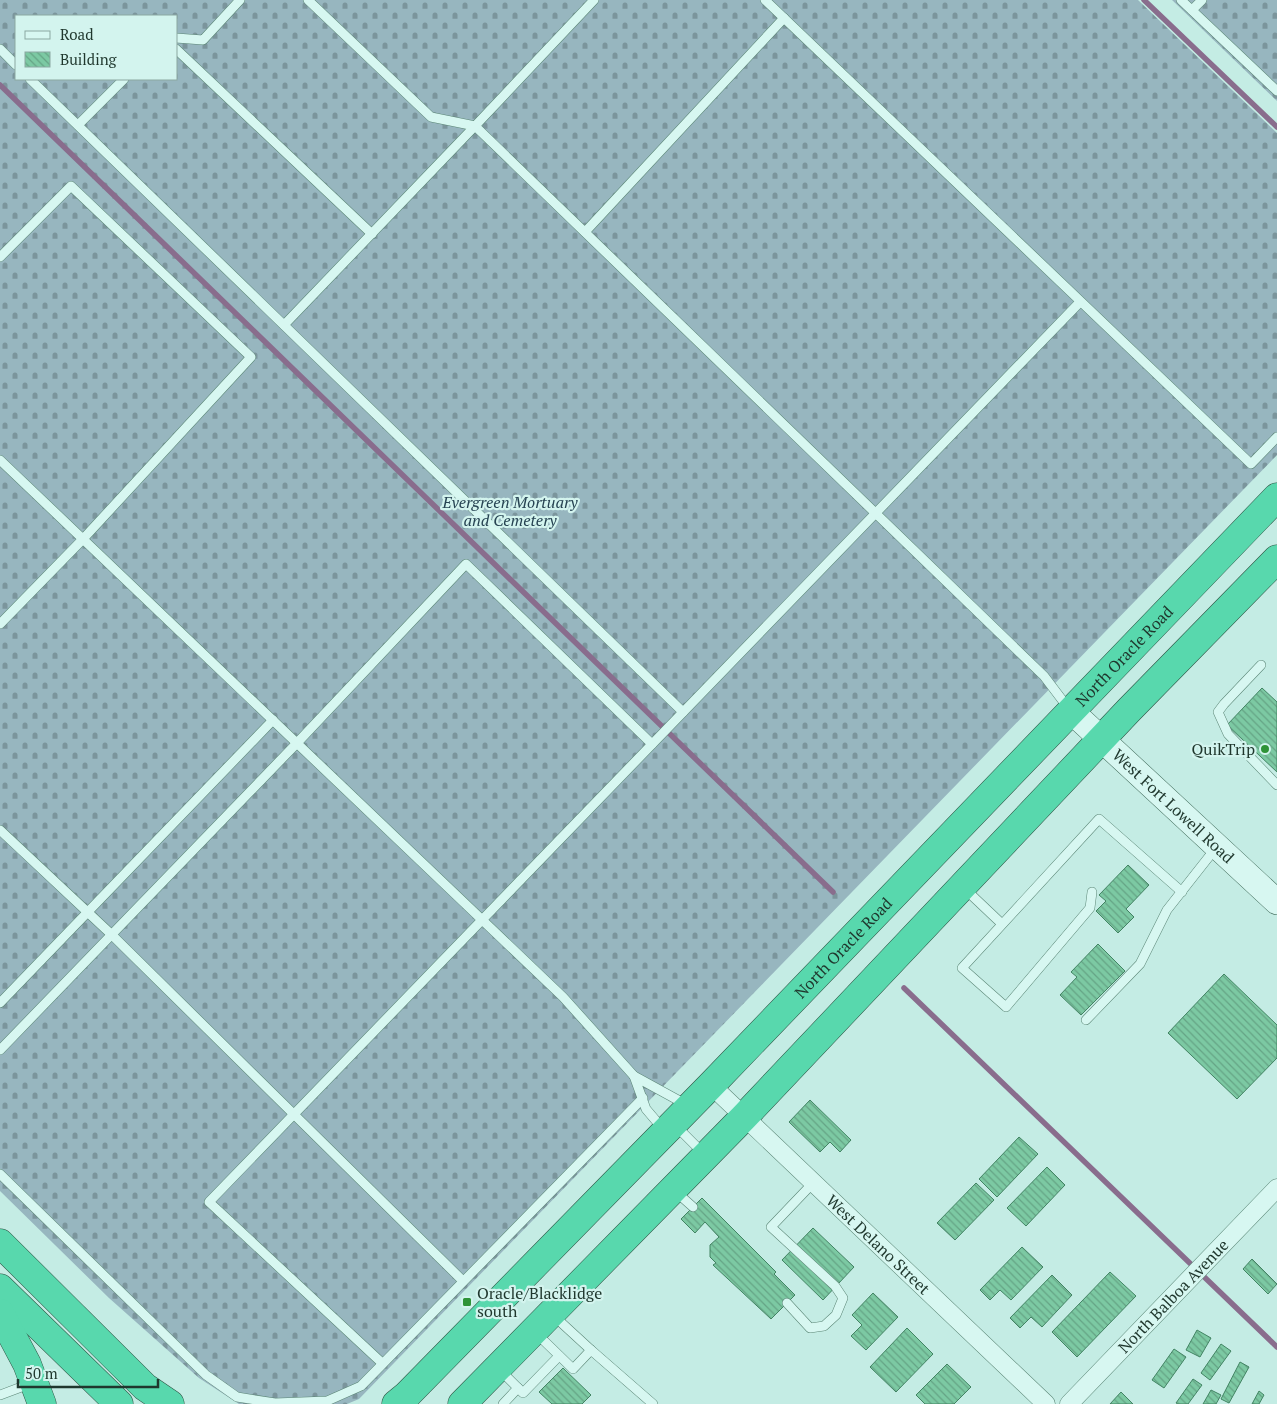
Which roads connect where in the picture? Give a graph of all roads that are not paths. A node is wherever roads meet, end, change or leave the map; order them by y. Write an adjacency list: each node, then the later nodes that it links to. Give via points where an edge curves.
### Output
1 (240, 0): 9 (lane, via 203,40)
2 (308, 0): 17 (lane, via 431,117)
3 (594, 0): 17 (lane)
4 (765, 0): 8 (lane)
5 (1182, 0): 7 (lane)
6 (1202, 0): 7 (lane)
7 (1192, 10): 15 (lane)
8 (784, 18): 18 (lane); 21 (lane)
9 (178, 38)
10 (0, 49): 12 (lane)
11 (178, 51): 19 (lane)
12 (15, 64)
13 (31, 80): 16 (lane)
14 (123, 80): 16 (lane)
15 (1277, 92)
16 (78, 125): 22 (lane)
17 (475, 126): 18 (lane); 19 (lane)
18 (585, 232): 26 (lane)
19 (372, 234): 22 (lane)
20 (0, 257): 27 (lane, via 71,186 252,357)
21 (1080, 302): 23 (lane, via 1251,464); 26 (lane)
22 (284, 325): 32 (lane)
23 (1277, 436)
24 (0, 460): 27 (lane)
25 (1277, 497): 31 (highway, North Oracle Road)
26 (875, 512): 31 (lane, via 1044,676); 32 (lane)
27 (83, 539): 29 (lane); 33 (lane)
28 (1277, 560): 34 (highway)
29 (0, 624)
30 (1261, 665): 37 (lane, via 1218,712 1228,734)
31 (1070, 710): 34 (main road, West Fort Lowell Road); 52 (highway, North Oracle Road)
32 (683, 712): 36 (lane)
33 (272, 720): 35 (lane); 44 (lane)
34 (1102, 739): 39 (main road, West Fort Lowell Road); 40 (highway)
35 (297, 743): 36 (lane, via 466,564); 45 (lane); 47 (lane)
36 (652, 744): 45 (lane)
37 (1277, 785)
38 (0, 830): 44 (lane)
39 (1217, 846): 42 (lane); 43 (main road, West Fort Lowell Road)
40 (963, 886): 46 (lane); 55 (highway)
41 (1092, 892): 46 (lane, via 1090,908 1006,1007 962,968)
42 (1182, 892): 46 (lane, via 1099,818); 49 (lane, via 1167,910 1140,964)
43 (1277, 902)
44 (87, 912): 47 (lane); 48 (lane)
45 (481, 920): 51 (lane, via 563,997); 54 (lane)
46 (1002, 924)
47 (112, 935): 50 (lane); 54 (lane)
48 (0, 1003)
49 (1086, 1020)
50 (0, 1050)
51 (634, 1076): 53 (lane); 56 (lane)
52 (711, 1084): 55 (street, West Delano Street); 56 (highway, North Oracle Road)
53 (643, 1098): 56 (lane, via 646,1109); 64 (lane)
54 (294, 1114): 64 (lane); 71 (lane, via 209,1202)
55 (744, 1117): 57 (highway); 59 (street, West Delano Street)
56 (676, 1120): 57 (lane); 76 (highway, North Oracle Road)
57 (706, 1156): 61 (highway)
58 (0, 1174): 71 (lane, via 206,1375 237,1397 275,1403 327,1401 361,1386)
59 (813, 1182): 66 (lane, via 771,1227 835,1286 843,1298 836,1314 824,1326 810,1328); 82 (street, West Delano Street)
60 (1277, 1188): 83 (street, North Balboa Avenue)
61 (673, 1189): 62 (lane); 68 (highway)
62 (693, 1207)
63 (0, 1243): 78 (highway, via 145,1387)
64 (463, 1281): 71 (lane)
65 (0, 1288): 77 (highway)
66 (787, 1303)
67 (0, 1313): 74 (highway, via 27,1364)
68 (543, 1322): 69 (lane); 70 (lane); 72 (highway)
69 (591, 1350): 70 (lane, via 573,1369); 81 (lane)
70 (559, 1356): 73 (lane, via 523,1393)
71 (382, 1363)
72 (498, 1368): 73 (lane); 79 (highway)
73 (518, 1388): 80 (lane)
74 (38, 1393): 75 (lane)
75 (0, 1395)
76 (401, 1400)
77 (119, 1404)
78 (170, 1404)
79 (462, 1404)
80 (502, 1404)
81 (653, 1404)
82 (1046, 1404)
83 (1069, 1404)

